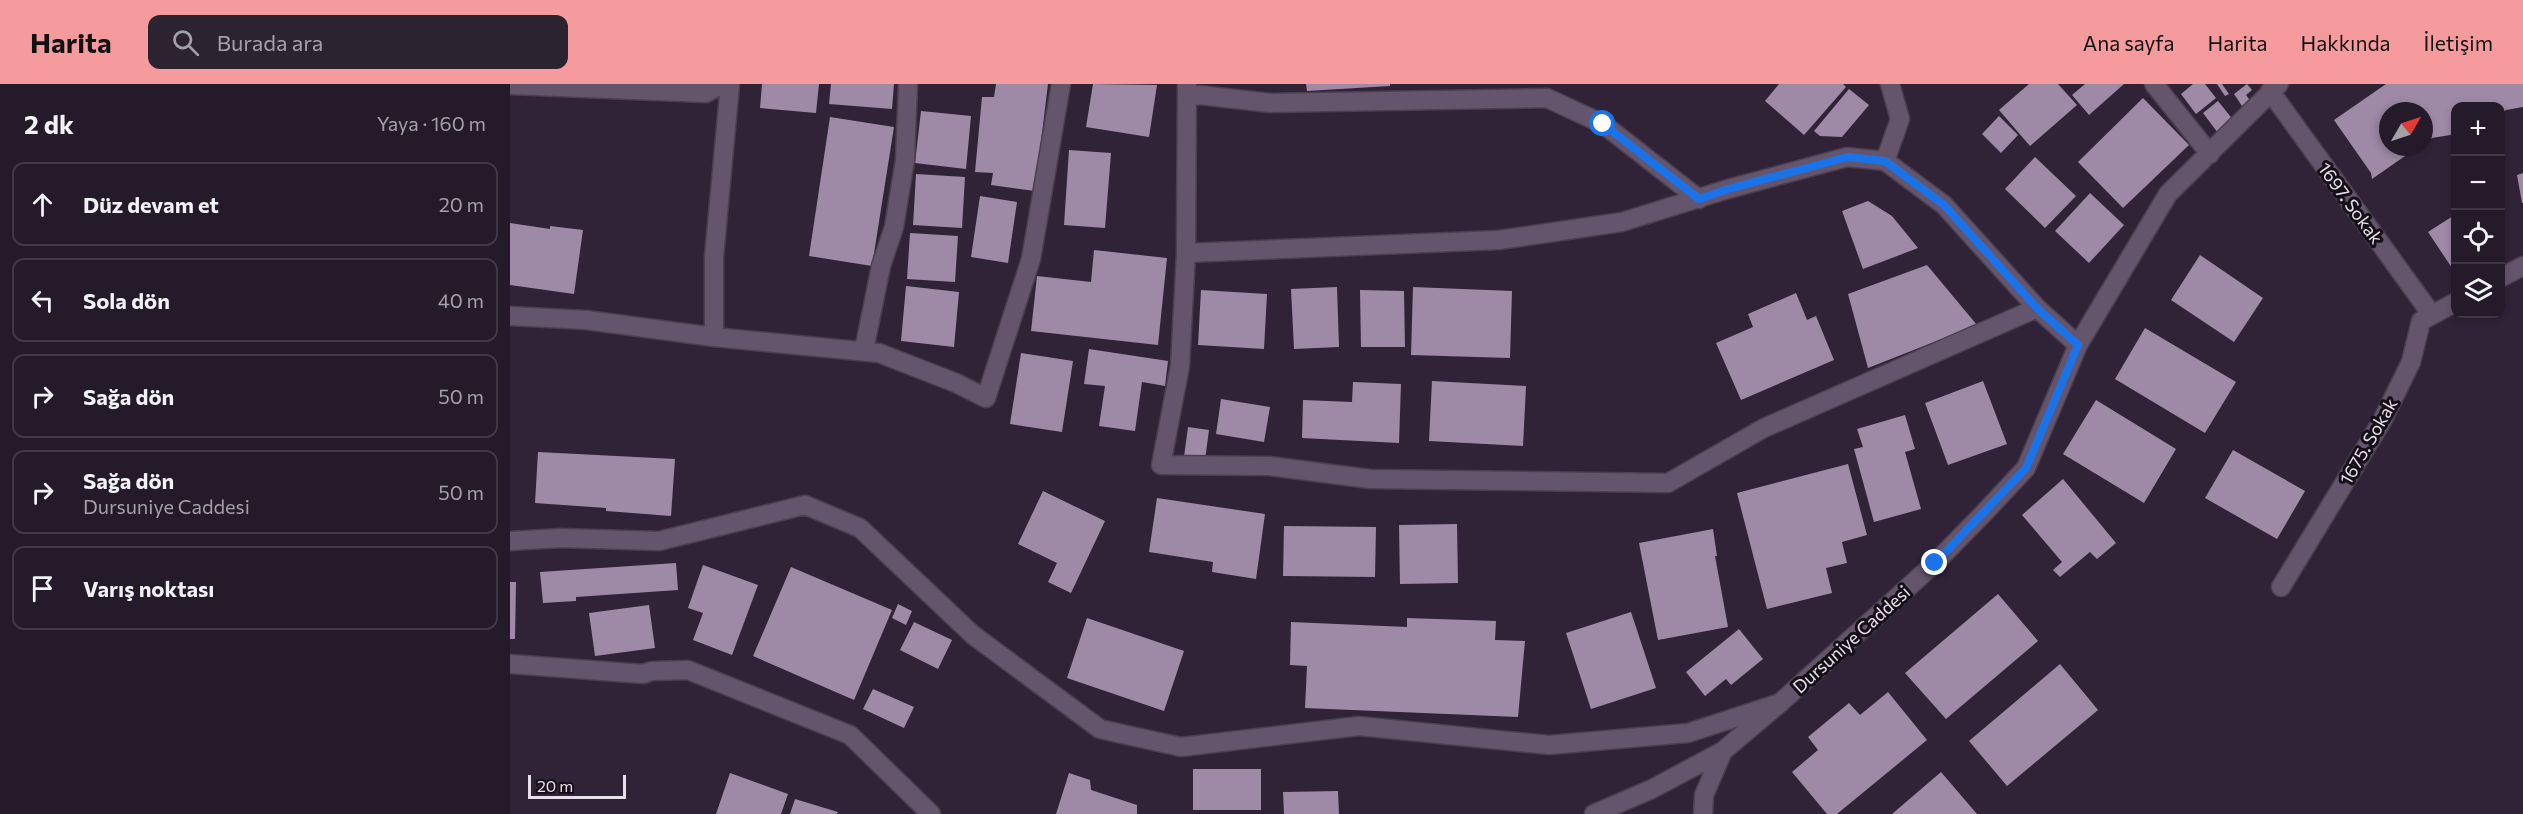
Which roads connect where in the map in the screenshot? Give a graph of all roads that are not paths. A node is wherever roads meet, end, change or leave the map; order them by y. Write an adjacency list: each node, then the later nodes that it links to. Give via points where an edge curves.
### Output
1 (722, 84): 7 (street, via 706,93)
2 (729, 84): 20 (street, via 714,257)
3 (908, 84): 22 (street, via 903,171 894,227 881,266)
4 (1061, 84): 22 (street, via 1031,259 986,398)
5 (1890, 84): 11 (street, via 1900,119)
6 (2154, 84): 10 (street)
7 (510, 85)
8 (2275, 87): 10 (street, Dursuniye Caddesi); 18 (street, 1697. Sokak)
9 (1187, 90): 12 (street, via 1270,103 1547,98 1603,124); 13 (street)
10 (2210, 154): 21 (street, Dursuniye Caddesi, via 2168,194)
11 (1885, 161): 12 (street, via 1847,157); 17 (street, via 1944,205)
12 (1699, 199): 13 (street, via 1622,222 1499,240)
13 (1186, 253): 17 (street, via 1180,366 1161,465 1269,466 1370,479 1668,483 1764,428)
14 (2523, 266): 15 (street)
15 (2505, 275)
16 (2451, 305): 18 (street, 1675. Sokak)
17 (2037, 308): 21 (street)
18 (2432, 315): 24 (street, 1675. Sokak, via 2421,321 2411,362 2382,421)
19 (510, 316): 20 (street, via 586,320)
20 (714, 337): 22 (street)
21 (2078, 345): 26 (street, Dursuniye Caddesi, via 2026,468 1935,563)
22 (864, 350)
23 (510, 541): 26 (street, via 659,541 805,505 860,528 973,635 1100,729 1182,747 1359,726 1549,745 1688,733)
24 (2281, 587)
25 (510, 664): 28 (street, via 643,674 688,670 850,735)
26 (1780, 703): 27 (street, Dursuniye Caddesi)
27 (1723, 751): 29 (street, Dursuniye Caddesi); 30 (street, via 1704,795)
28 (931, 814)
29 (1594, 814)
30 (1703, 814)

